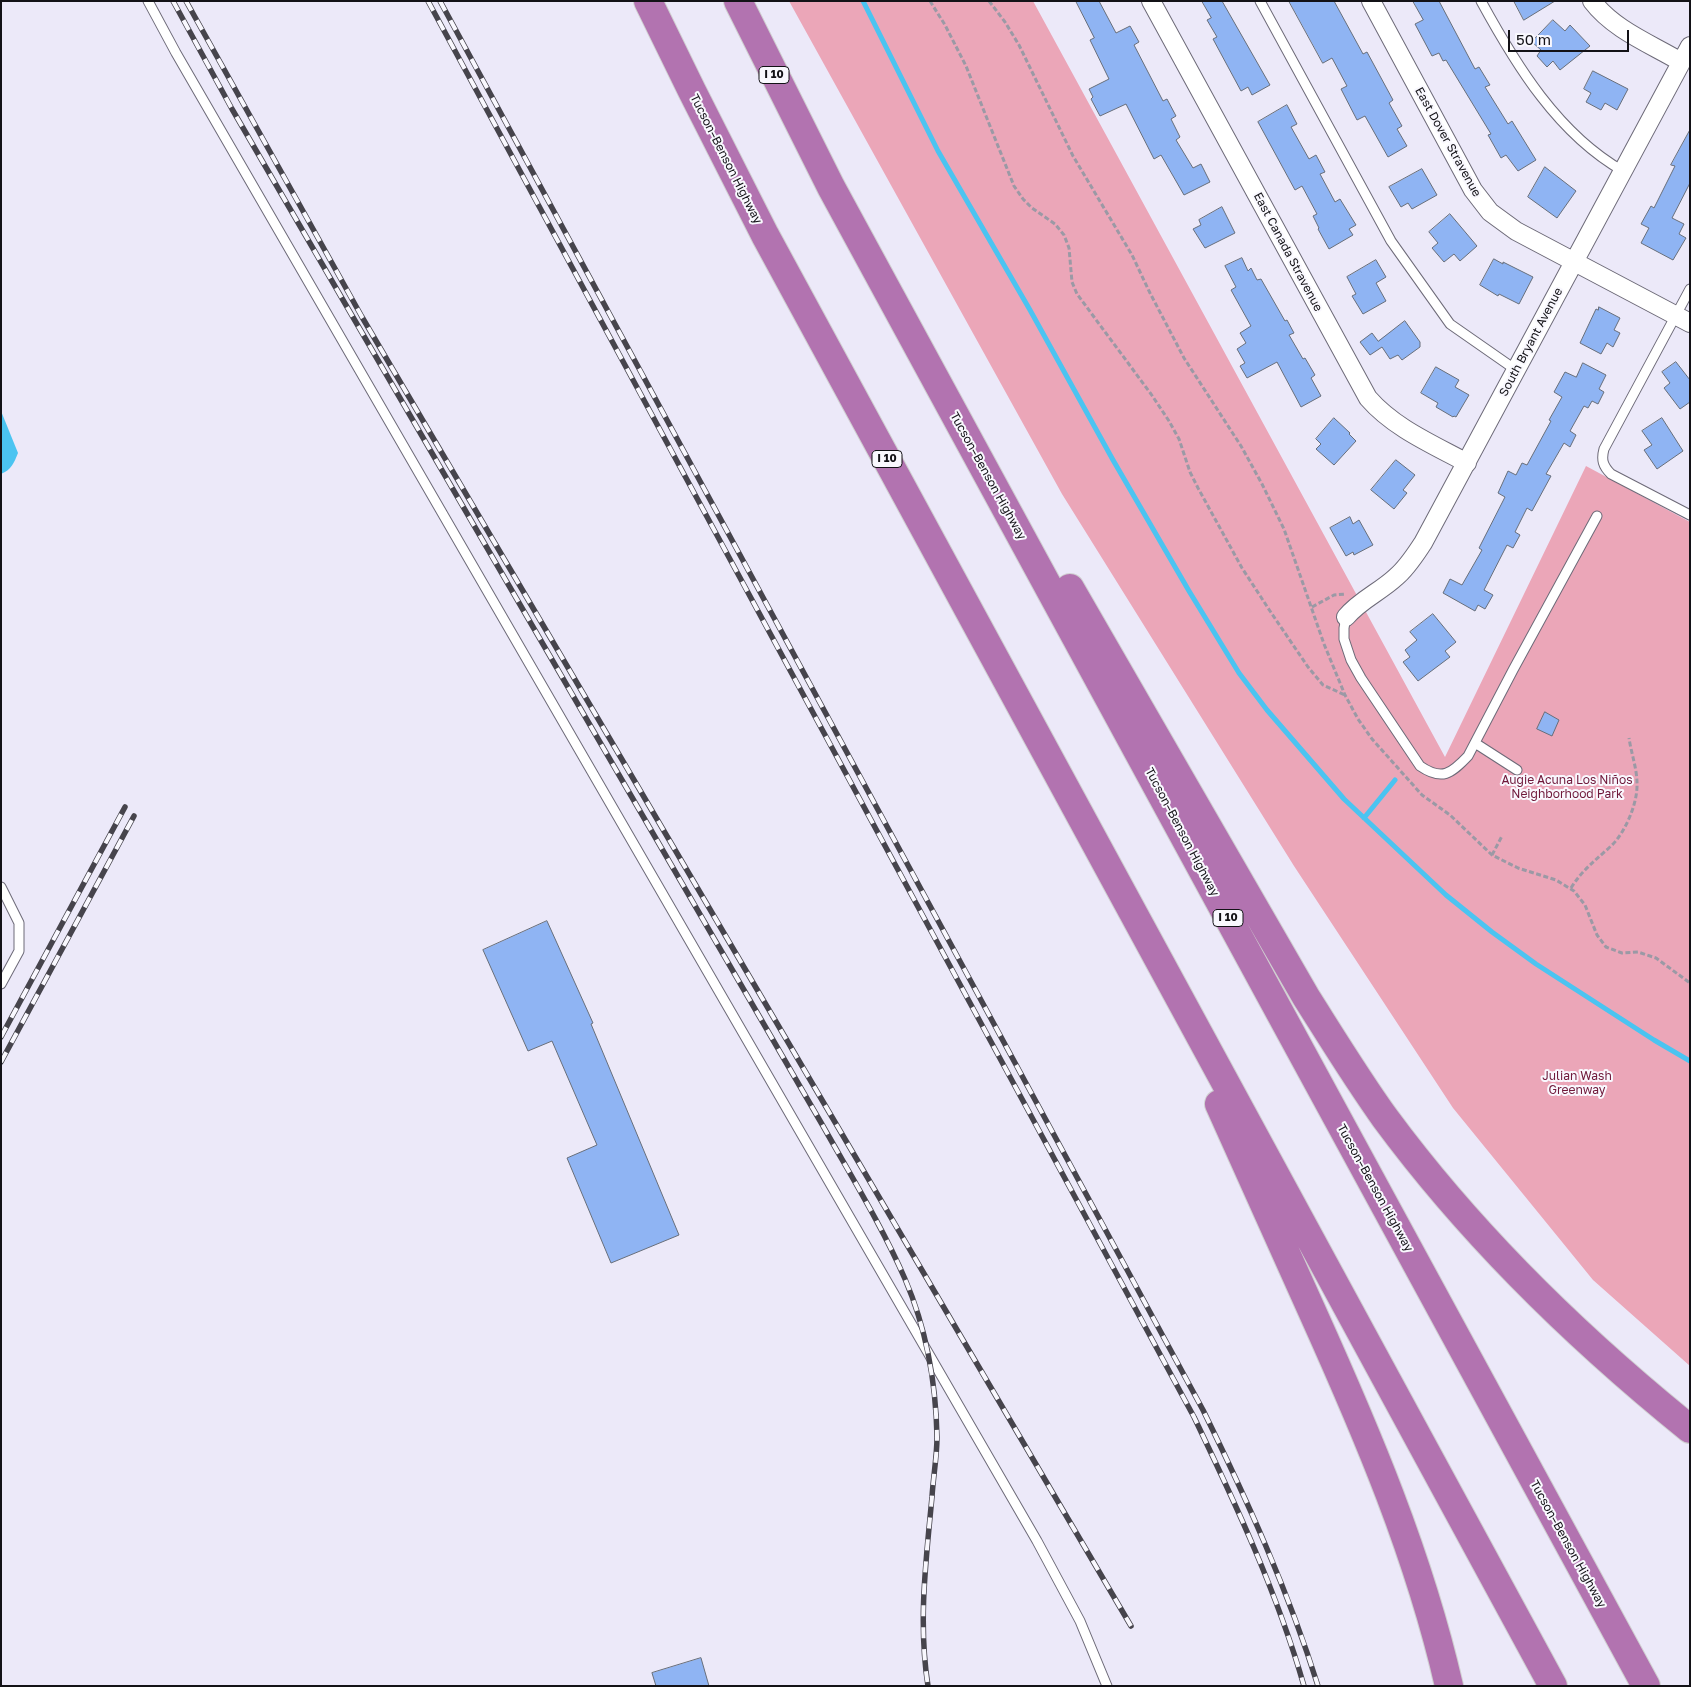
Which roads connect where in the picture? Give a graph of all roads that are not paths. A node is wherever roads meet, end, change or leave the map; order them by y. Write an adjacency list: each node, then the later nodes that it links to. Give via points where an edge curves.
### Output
1 (148, 1): 26 (lane, via 1032,1532 1080,1621)
2 (648, 1): 23 (highway, Tucson–Benson Highway / I 10, via 765,235)
3 (738, 1): 10 (highway, Tucson–Benson Highway / I 10)
4 (1151, 1): 16 (street, East Canada Stravenue, via 1368,398 1397,424)
5 (1260, 1): 15 (lane, via 1396,248 1450,324)
6 (1371, 1): 12 (street, East Dover Stravenue, via 1481,201 1502,222)
7 (1481, 1): 11 (lane, via 1506,47 1560,121 1606,162)
8 (1592, 1): 9 (street, via 1608,19 1622,28)
9 (1686, 54): 11 (street, South Bryant Avenue)
10 (812, 149): 25 (highway, via 1306,997 1363,1086 1430,1176 1521,1278 1593,1347); 29 (highway, Tucson–Benson Highway / I 10)
11 (1623, 171): 12 (street, South Bryant Avenue)
12 (1574, 262): 14 (street, East Dover Stravenue); 15 (street, South Bryant Avenue)
13 (1690, 289): 14 (lane)
14 (1683, 319): 17 (lane, via 1602,457 1611,474)
15 (1516, 370): 16 (street, South Bryant Avenue)
16 (1467, 463): 19 (street, South Bryant Avenue, via 1413,558 1396,578 1354,607)
17 (1690, 515)
18 (1597, 516): 20 (lane)
19 (1346, 617): 20 (lane, via 1344,639 1352,660 1420,766 1431,773 1448,773 1460,765)
20 (1475, 743): 21 (lane)
21 (1517, 770)
22 (1, 887): 24 (lane, via 19,923 19,951)
23 (1134, 913): 27 (highway, via 1378,1463 1418,1575); 28 (highway, Tucson–Benson Highway / I 10)
24 (1, 984)
25 (1690, 1429)
26 (1107, 1686)
27 (1449, 1686)
28 (1554, 1686)
29 (1646, 1686)

